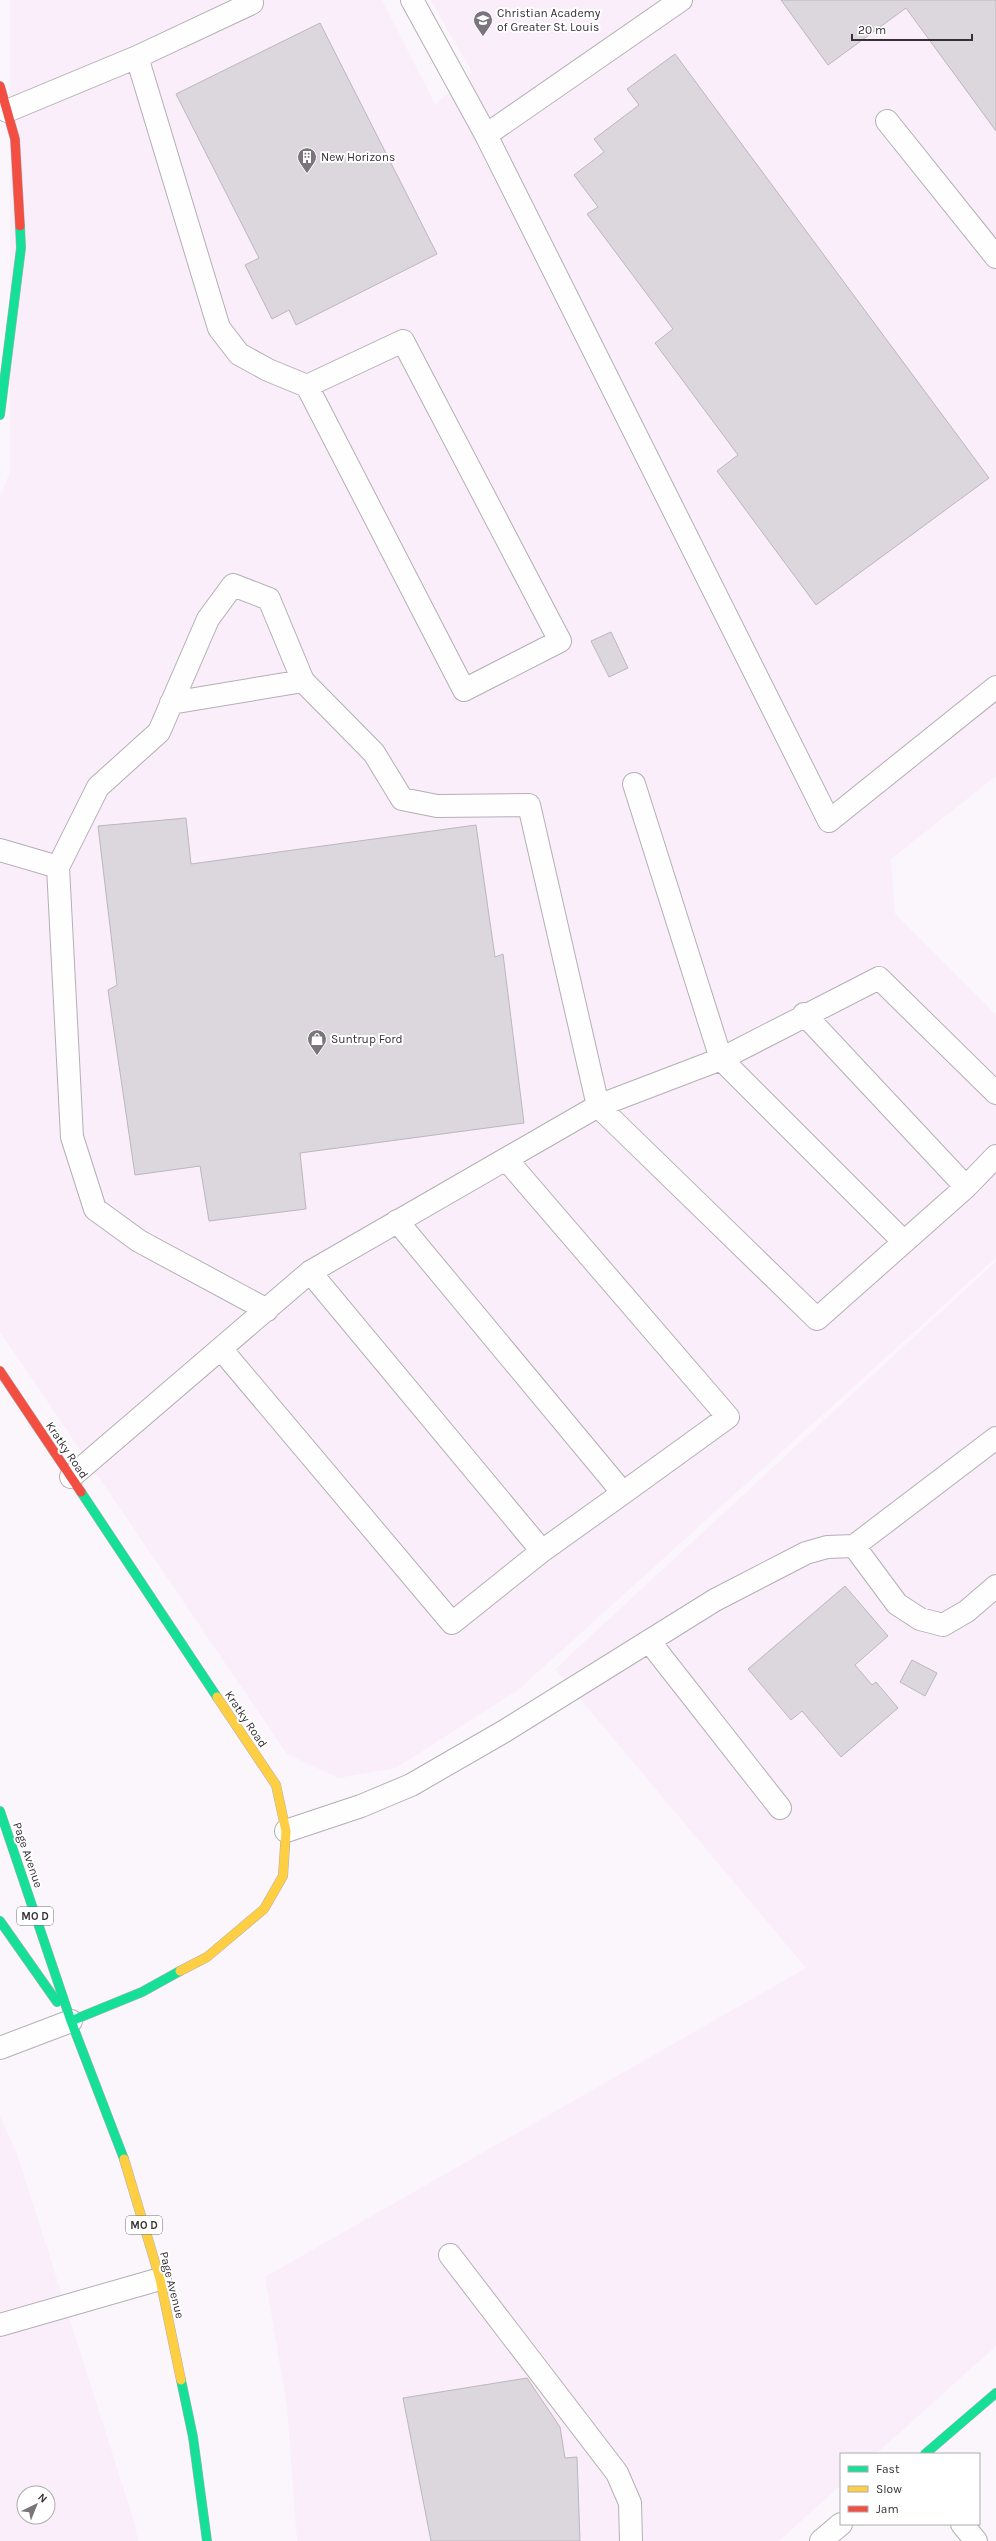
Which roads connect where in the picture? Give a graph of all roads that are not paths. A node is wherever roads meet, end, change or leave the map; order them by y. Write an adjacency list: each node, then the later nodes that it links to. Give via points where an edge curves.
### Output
1 (412, 0): 8 (street)
2 (681, 0): 8 (street)
3 (252, 3): 4 (street)
4 (137, 57): 6 (street); 10 (street, via 219,328 239,354 268,370)
5 (0, 86): 6 (street)
6 (7, 111): 11 (street, via 15,139 21,248)
7 (887, 121): 9 (street)
8 (486, 135): 13 (street, via 829,821)
9 (996, 257)
10 (307, 386): 10 (street, via 403,341 560,641 464,690)
11 (0, 415)
12 (303, 681): 14 (street); 14 (street, via 269,599 233,585 208,619); 21 (street, via 374,753 402,799 437,806 529,805)
13 (996, 687)
14 (172, 703): 17 (street, via 159,732 98,788)
15 (634, 784): 19 (street)
16 (0, 850): 17 (street)
17 (58, 867): 28 (street, via 72,1137 95,1209 139,1241)
18 (804, 1014): 19 (street); 20 (street, via 879,978); 24 (street)
19 (721, 1059): 21 (street); 26 (street)
20 (996, 1093)
21 (598, 1106): 23 (street); 26 (street, via 817,1319)
22 (996, 1156): 24 (street)
23 (506, 1160): 25 (street); 33 (street, via 728,1417)
24 (966, 1187): 26 (street)
25 (397, 1221): 27 (street); 33 (street)
26 (904, 1242)
27 (310, 1272): 28 (street); 35 (street)
28 (267, 1310): 29 (street)
29 (221, 1349): 32 (street); 35 (street, via 452,1623)
30 (0, 1372): 32 (street, Kratky Road)
31 (996, 1438): 34 (street)
32 (70, 1477): 40 (street, Kratky Road, via 276,1785)
33 (623, 1493): 35 (street)
34 (854, 1546): 36 (street, via 897,1604 920,1619 943,1625 967,1611); 37 (street, via 827,1547 806,1553 715,1600)
35 (542, 1551)
36 (996, 1586)
37 (648, 1641): 38 (street); 40 (street, via 503,1732 411,1785 362,1806)
38 (780, 1808)
39 (0, 1811): 42 (street, Page Avenue / MO D)
40 (286, 1831): 42 (street, Kratky Road, via 283,1876 264,1909 207,1957 142,1992)
41 (0, 1921): 42 (street, Page Avenue / MO D)
42 (71, 2021): 43 (street); 45 (street, Page Avenue / MO D, via 118,2142)
43 (0, 2048)
44 (450, 2255): 52 (street, via 617,2473 630,2503)
45 (160, 2279): 46 (street); 51 (street, Page Avenue / MO D, via 193,2437)
46 (0, 2325)
47 (996, 2393): 48 (street)
48 (926, 2453)
49 (840, 2525): 53 (street)
50 (963, 2525): 54 (street)
51 (207, 2541)
52 (631, 2541)
53 (821, 2541)
54 (976, 2541)

